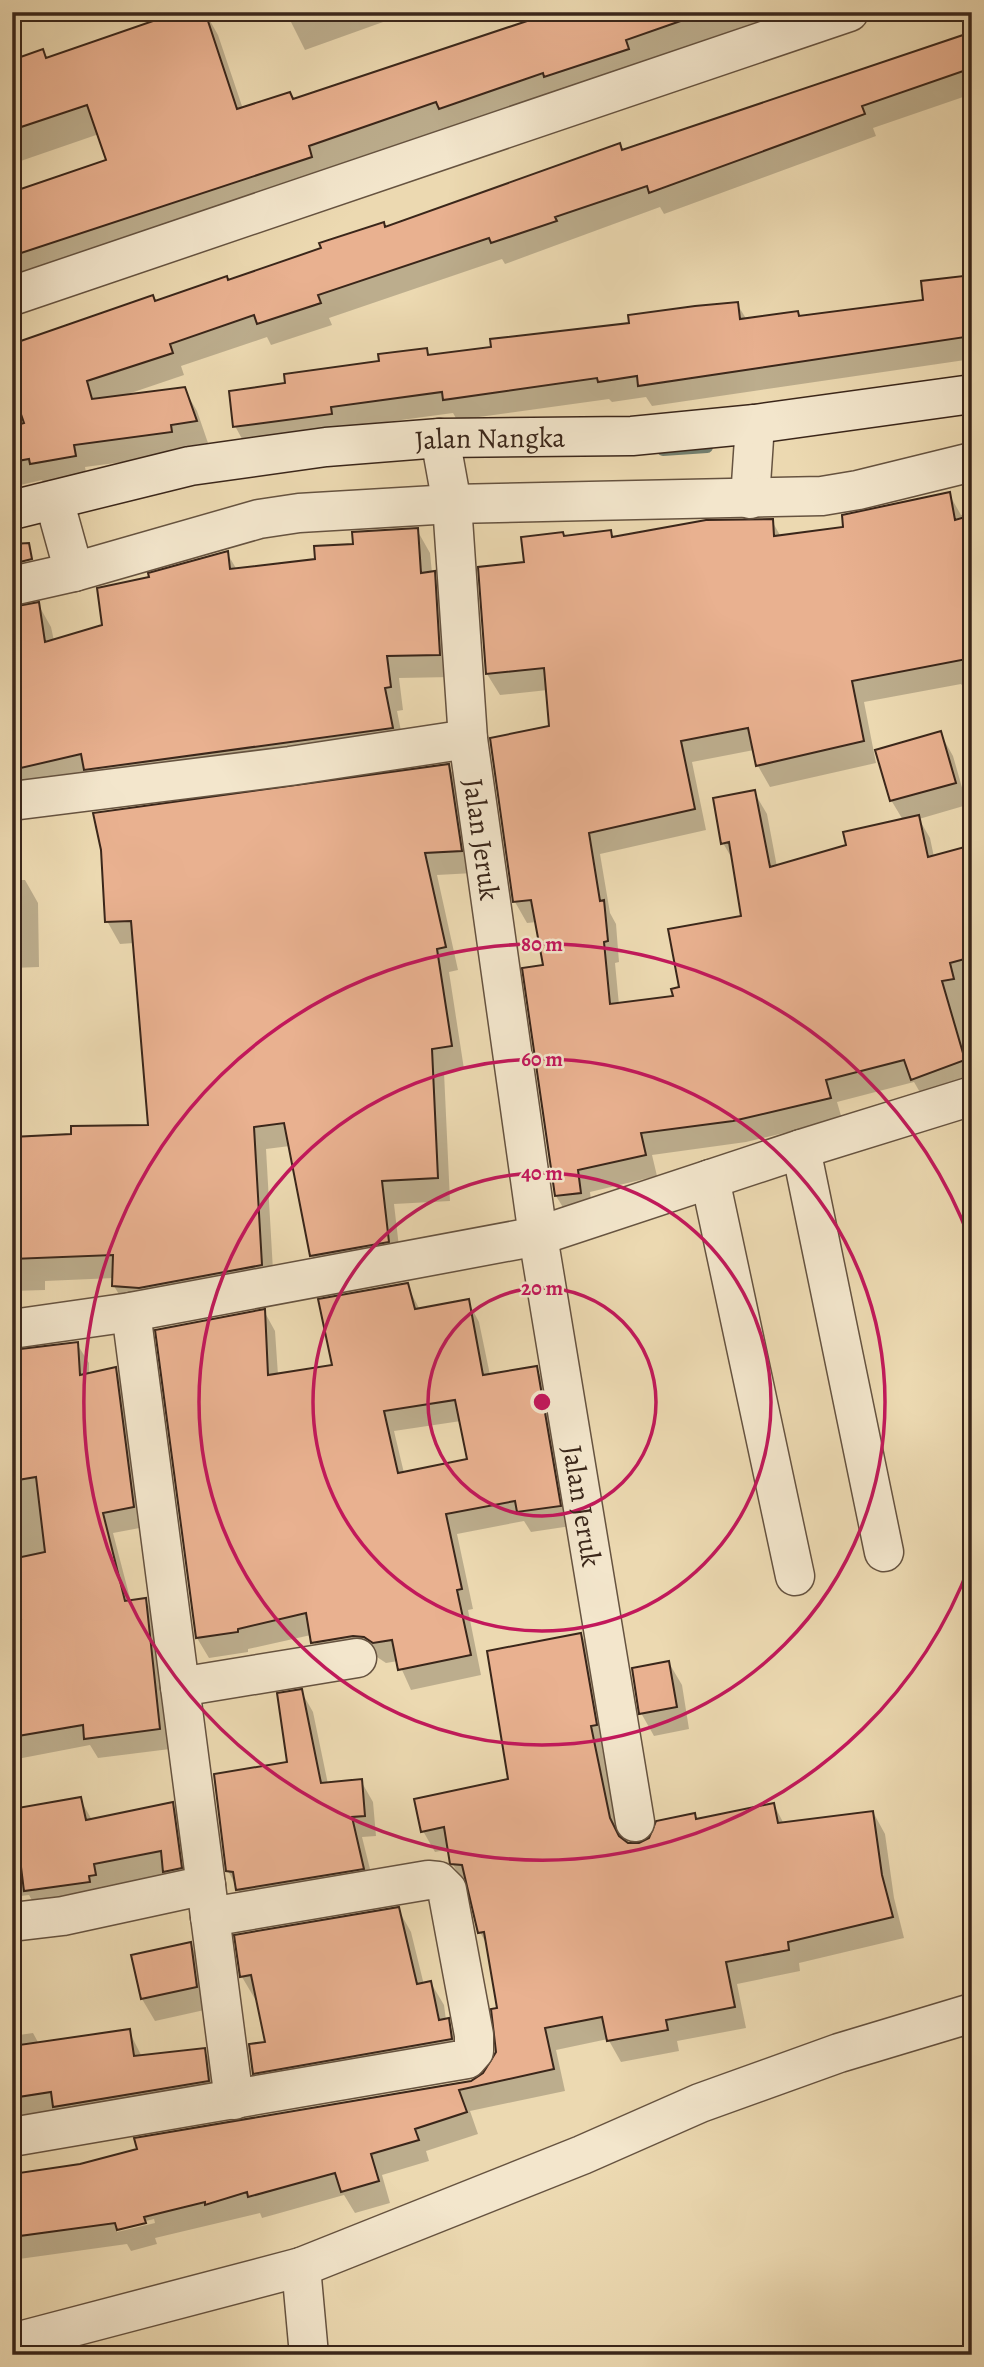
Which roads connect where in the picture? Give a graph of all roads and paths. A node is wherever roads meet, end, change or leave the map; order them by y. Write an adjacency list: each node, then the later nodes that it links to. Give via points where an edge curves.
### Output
1 (849, 12): 2 (street)
2 (12, 296)
3 (972, 394): 4 (street, Jalan Nangka)
4 (755, 429): 5 (street, Jalan Nangka); 7 (street)
5 (441, 441): 8 (street, Jalan Jeruk); 9 (street, Jalan Nangka, via 326,447 190,466)
6 (972, 462): 7 (street, via 822,496)
7 (750, 492): 8 (street)
8 (452, 500): 11 (street, via 260,519); 13 (street, Jalan Jeruk)
9 (55, 503): 10 (street, Jalan Nangka); 11 (street)
10 (12, 510)
11 (71, 565): 12 (street)
12 (12, 586)
13 (468, 740): 14 (street); 18 (street, Jalan Jeruk)
14 (12, 801)
15 (972, 1098): 16 (street)
16 (801, 1149): 17 (street); 21 (street)
17 (710, 1179): 18 (street); 22 (street)
18 (538, 1236): 19 (street); 25 (street, Jalan Jeruk)
19 (131, 1312): 20 (street); 24 (street)
20 (12, 1329)
21 (884, 1552)
22 (795, 1576)
23 (357, 1658): 24 (street)
24 (180, 1687): 26 (street)
25 (635, 1822)
26 (208, 1901): 27 (street); 29 (street); 29 (street, via 438,1881 447,1890 474,2035 474,2051 467,2059)
27 (12, 1922)
28 (972, 2013): 31 (street, via 839,2053 700,2103)
29 (234, 2100): 30 (street)
30 (12, 2137)
31 (301, 2267): 33 (street); 34 (street)
32 (12, 2343): 33 (street)
33 (57, 2343)
34 (309, 2355)

